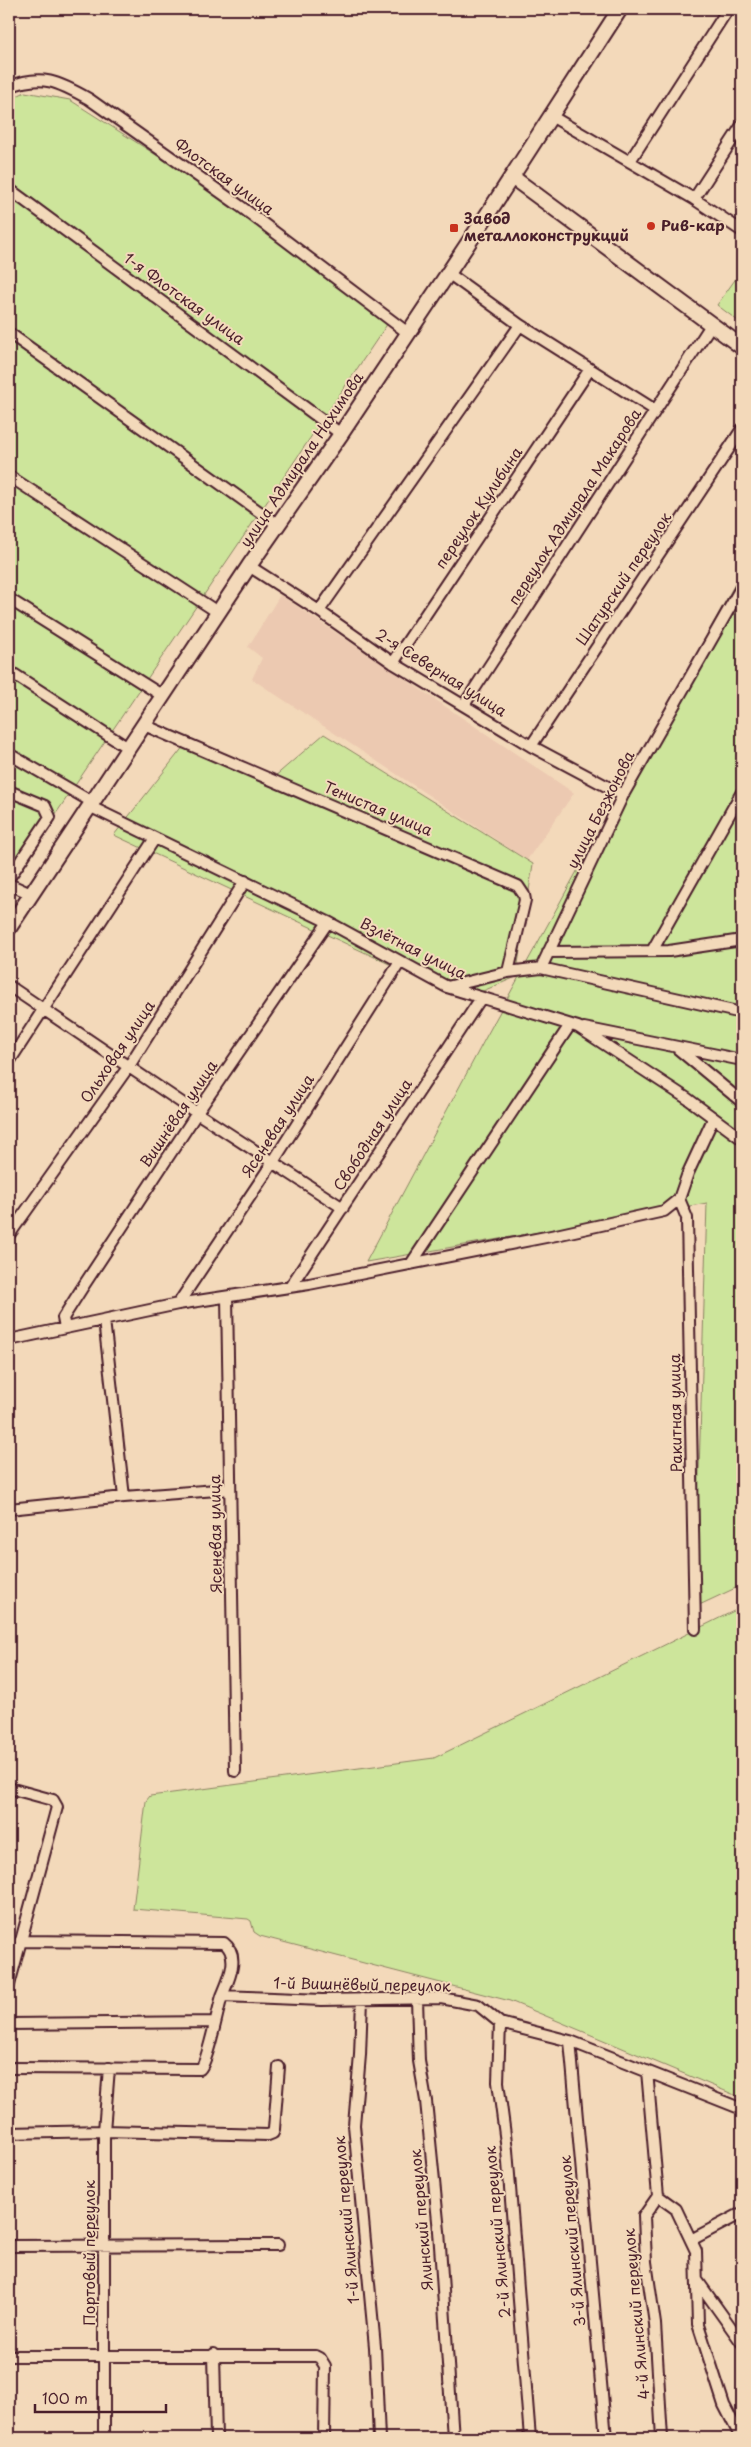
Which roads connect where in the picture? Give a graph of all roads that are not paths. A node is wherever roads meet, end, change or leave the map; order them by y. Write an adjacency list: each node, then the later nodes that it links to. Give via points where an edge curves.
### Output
1 (620, 9): 4 (main road, улица Адмирала Нахимова)
2 (728, 9): 6 (street)
3 (9, 87): 15 (street, Флотская улица, via 22,81 48,80 67,86 240,206)
4 (551, 116): 6 (street); 7 (main road, улица Адмирала Нахимова)
5 (742, 125): 9 (street)
6 (630, 161): 9 (street)
7 (512, 177): 11 (main road, улица Адмирала Нахимова); 13 (main road)
8 (9, 189): 20 (street, 1-я Флотская улица)
9 (694, 199): 10 (street)
10 (742, 231)
11 (448, 273): 12 (street); 15 (main road, улица Адмирала Нахимова)
12 (520, 325): 17 (street); 26 (street)
13 (711, 325): 16 (main road); 18 (street, переулок Адмирала Макарова)
14 (9, 333): 22 (street)
15 (408, 333): 20 (main road, улица Адмирала Нахимова)
16 (741, 346)
17 (590, 370): 18 (street); 28 (street, переулок Кулибина)
18 (655, 410): 31 (street, переулок Адмирала Макарова)
19 (742, 429): 33 (street, Шатурский переулок)
20 (341, 434): 22 (main road, улица Адмирала Нахимова)
21 (9, 476): 27 (street)
22 (278, 526): 23 (main road, улица Адмирала Нахимова)
23 (249, 566): 26 (street, 2-я Северная улица); 27 (main road, улица Адмирала Нахимова)
24 (742, 586): 38 (street, улица Безжонова)
25 (9, 598): 30 (street)
26 (320, 611): 28 (street, 2-я Северная улица)
27 (219, 613): 30 (main road, улица Адмирала Нахимова)
28 (393, 663): 31 (street, 2-я Северная улица)
29 (9, 671): 34 (street)
30 (163, 696): 32 (main road, улица Адмирала Нахимова)
31 (464, 705): 33 (street, 2-я Северная улица)
32 (144, 726): 34 (main road, улица Адмирала Нахимова); 52 (street, Тенистая улица, via 518,886 525,900)
33 (531, 746): 38 (street, 2-я Северная улица)
34 (128, 748): 39 (main road, улица Адмирала Нахимова)
35 (9, 754): 39 (street, Взлётная улица)
36 (9, 791): 41 (street, via 45,806 50,817)
37 (742, 792): 48 (street)
38 (622, 795): 49 (street, улица Безжонова)
39 (91, 804): 40 (street, Взлётная улица); 44 (main road, улица Адмирала Нахимова)
40 (155, 838): 42 (street, Взлётная улица); 56 (street)
41 (9, 878)
42 (245, 881): 45 (street, Взлётная улица); 62 (street, Ольховая улица)
43 (9, 884): 44 (street)
44 (31, 894): 46 (main road, улица Адмирала Нахимова)
45 (328, 922): 50 (street, Взлётная улица); 64 (street, Вишнёвая улица)
46 (9, 928)
47 (742, 940): 48 (street)
48 (652, 951): 49 (street)
49 (548, 952): 51 (street, улица Безжонова)
50 (400, 962): 54 (street, Взлётная улица); 67 (street, Ясеневая улица)
51 (541, 968): 52 (street); 57 (street)
52 (508, 972): 54 (street)
53 (9, 986): 56 (street)
54 (447, 987): 55 (street, Взлётная улица)
55 (481, 998): 58 (street, Взлётная улица); 69 (street, Свободная улица)
56 (43, 1009): 61 (street); 62 (street)
57 (742, 1013)
58 (574, 1026): 59 (street); 65 (street, Взлётная улица); 71 (street)
59 (676, 1047): 60 (street); 63 (street)
60 (742, 1060)
61 (9, 1062)
62 (129, 1066): 64 (street); 70 (street, Ольховая улица)
63 (742, 1102)
64 (197, 1113): 67 (street); 76 (street, Вишнёвая улица, via 63,1318)
65 (713, 1119): 66 (street, Взлётная улица); 68 (street)
66 (742, 1139)
67 (273, 1162): 69 (street); 74 (street, Ясеневая улица)
68 (680, 1198): 71 (street, via 664,1211); 81 (street, Ракитная улица, via 687,1218)
69 (343, 1208): 72 (street, Свободная улица)
70 (9, 1235)
71 (411, 1264): 72 (street)
72 (290, 1287): 73 (street)
73 (226, 1296): 74 (street); 78 (street, Ясеневая улица)
74 (178, 1304): 75 (street)
75 (104, 1320): 76 (street); 79 (street)
76 (65, 1328): 77 (street)
77 (9, 1340)
78 (230, 1489): 79 (street); 82 (street, Ясеневая улица)
79 (124, 1497): 80 (street)
80 (9, 1509)
81 (695, 1629)
82 (236, 1771)
83 (9, 1788): 84 (street, via 53,1800 57,1804)
84 (20, 1941): 85 (street); 86 (street, via 224,1943 231,1951 232,1967)
85 (9, 1985)
86 (222, 1996): 87 (street, 1-й Вишнёвый переулок); 89 (street)
87 (362, 1999): 88 (street, 1-й Вишнёвый переулок); 114 (street, 1-й Ялинский переулок, via 354,2125 375,2347)
88 (417, 1999): 91 (street, 1-й Вишнёвый переулок, via 441,1998 478,2005); 115 (street, Ялинский переулок, via 419,2061 438,2222)
89 (214, 2022): 90 (street); 95 (street, via 203,2068)
90 (9, 2024)
91 (500, 2024): 92 (street, 1-й Вишнёвый переулок); 116 (street, 2-й Ялинский переулок, via 498,2082 507,2150)
92 (570, 2042): 96 (street, 1-й Вишнёвый переулок); 117 (street, 3-й Ялинский переулок)
93 (279, 2067): 98 (street, via 272,2133 263,2136)
94 (9, 2068): 95 (street)
95 (109, 2068): 98 (street, Портовый переулок)
96 (647, 2072): 97 (street, 1-й Вишнёвый переулок); 100 (street)
97 (742, 2109)
98 (104, 2131): 99 (street); 103 (street, Портовый переулок)
99 (9, 2132)
100 (658, 2196): 102 (street, via 676,2209); 118 (street, 4-й Ялинский переулок, via 644,2216)
101 (742, 2212): 102 (street)
102 (691, 2240): 106 (street, via 696,2251)
103 (105, 2245): 104 (street); 105 (street); 110 (street, Портовый переулок)
104 (278, 2245)
105 (9, 2246)
106 (697, 2280): 107 (street); 119 (street, via 698,2324 724,2405)
107 (742, 2343)
108 (214, 2354): 110 (street); 112 (street); 113 (street, via 310,2355 320,2358 325,2366)
109 (9, 2356): 110 (street)
110 (104, 2356): 111 (street, Портовый переулок)
111 (104, 2438)
112 (216, 2438)
113 (324, 2438)
114 (379, 2438)
115 (453, 2438)
116 (530, 2438)
117 (606, 2438)
118 (662, 2438)
119 (741, 2438)

